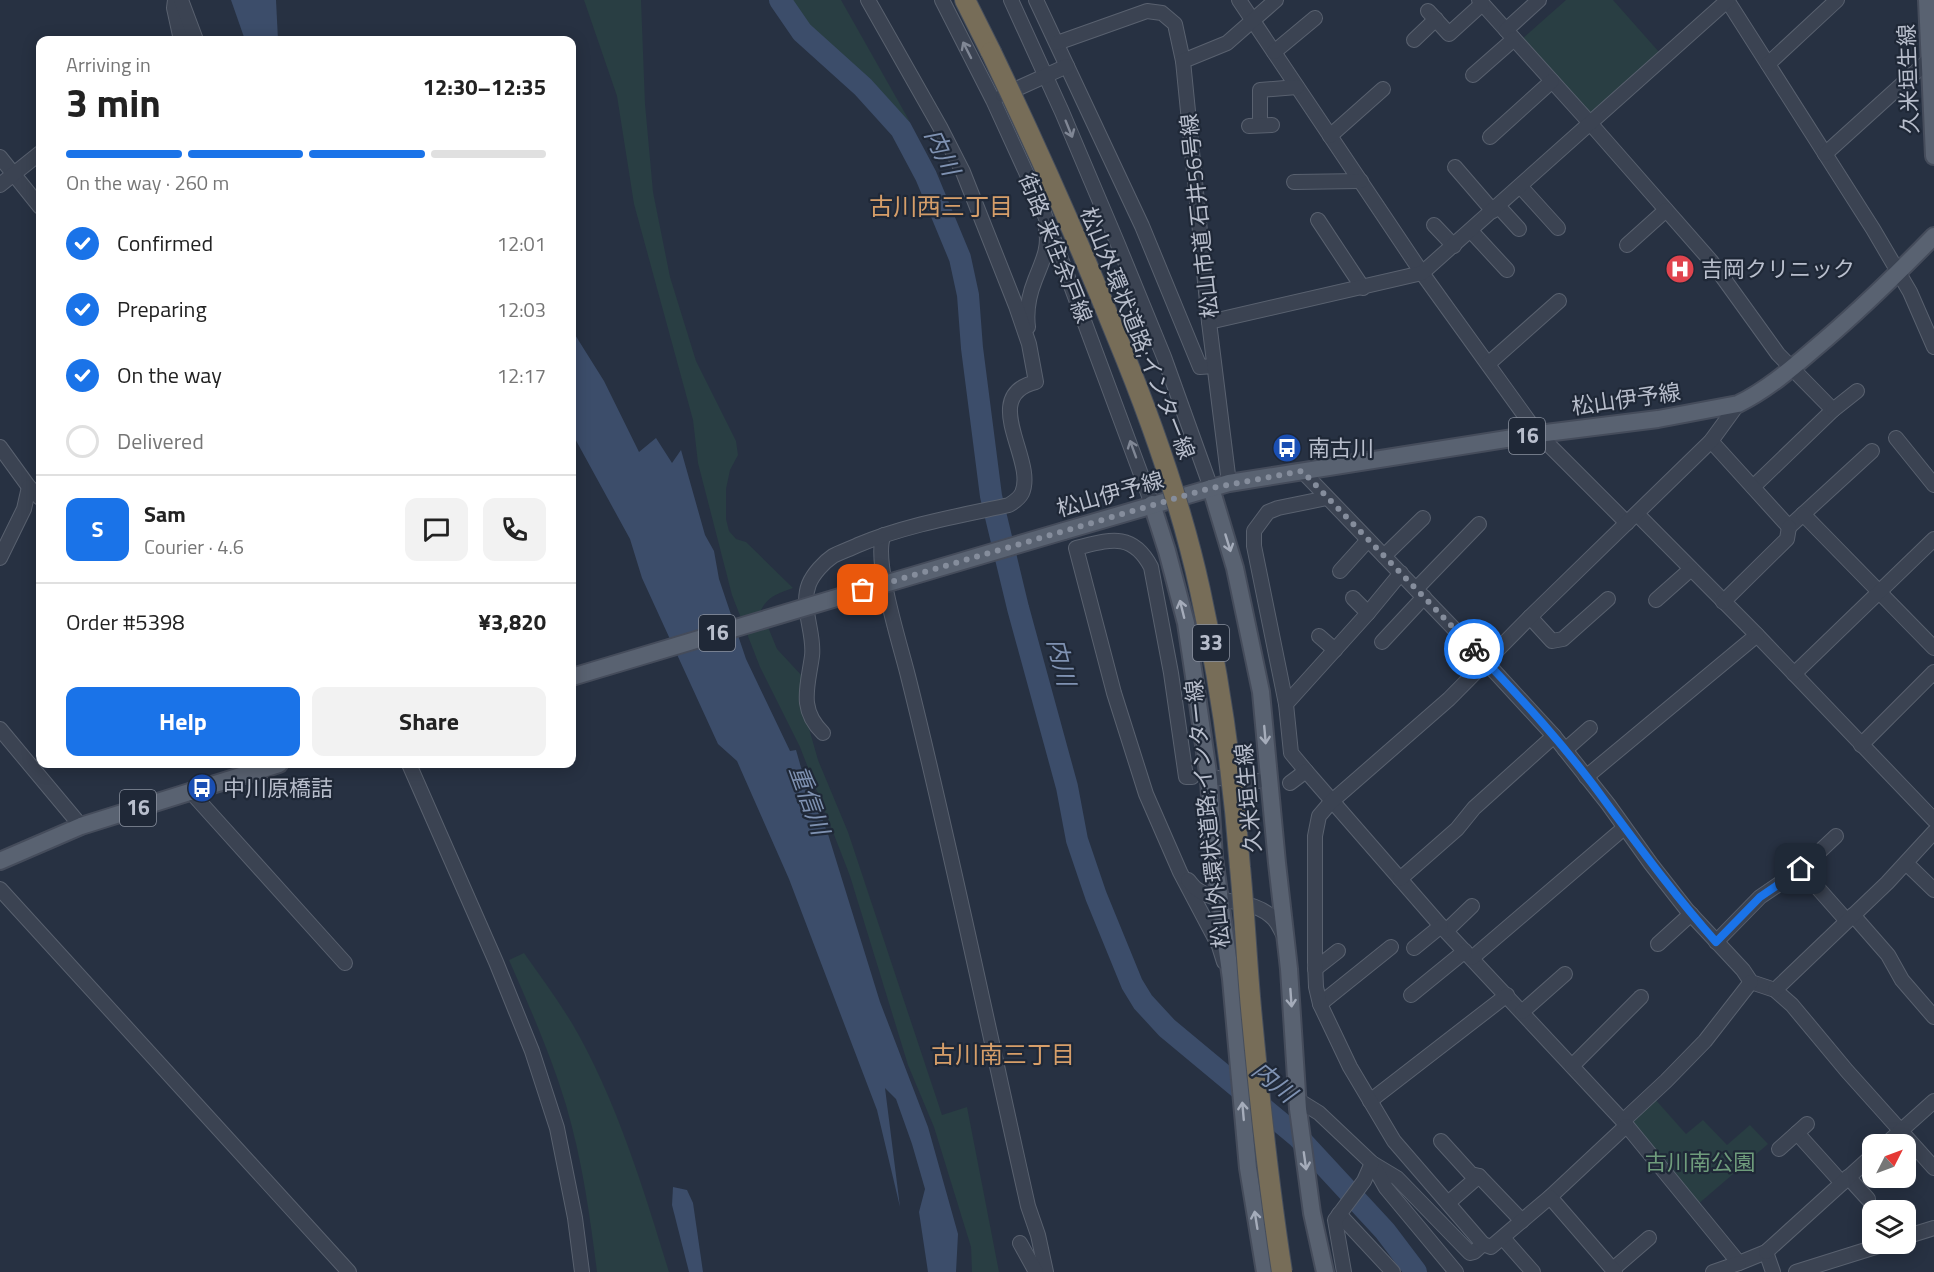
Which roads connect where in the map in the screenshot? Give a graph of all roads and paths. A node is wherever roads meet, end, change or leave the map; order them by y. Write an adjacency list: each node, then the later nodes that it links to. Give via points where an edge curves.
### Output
1 (868, 0): 65 (street, via 963,172)
2 (942, 0): 32 (street, 街路 来住余戸線, one-way to 2)
3 (965, 0): 206 (highway, 松山外環状道路;インター線 / 33, bridge, via 1086,258 1163,455 1200,588 1221,706 1240,863 1252,1019)
4 (1011, 0): 28 (street)
5 (1239, 0): 16 (street)
6 (1276, 0): 16 (street)
7 (1539, 0): 17 (street)
8 (1728, 0): 25 (street); 33 (street)
9 (1927, 0): 23 (main road, 久米垣生線)
10 (181, 1): 18 (street, via 174,8); 19 (street)
11 (1042, 1): 21 (street)
12 (1480, 2): 17 (street); 20 (street, via 1449,34 1432,15)
13 (1841, 3): 25 (street)
14 (1162, 6): 21 (street); 24 (street, 松山市道 石井56号線, via 1174,24)
15 (1315, 18): 22 (street)
16 (1253, 22): 22 (street); 24 (street, via 1227,43)
17 (1510, 34): 27 (street); 29 (street)
18 (180, 36)
19 (194, 36)
20 (1413, 39)
21 (1057, 43): 26 (street)
22 (1274, 52): 30 (street)
23 (1930, 58): 37 (street); 39 (main road, 久米垣生線)
24 (1183, 61): 64 (street, 松山市道 石井56号線)
25 (1768, 64): 37 (street)
26 (1067, 66): 28 (street); 68 (street, via 1142,226 1200,367)
27 (1473, 75)
28 (1045, 76): 32 (street); 83 (street, one-way to 83, via 1160,346)
29 (1552, 81): 33 (street); 36 (street)
30 (1297, 87): 34 (street, via 1260,90); 35 (street)
31 (1383, 89): 35 (street)
32 (993, 99): 48 (street, 街路 来住余戸線)
33 (1590, 123): 46 (street); 50 (street)
34 (1260, 126)
35 (1330, 135): 43 (street)
36 (1490, 137)
37 (1825, 154): 60 (street)
38 (36, 156): 42 (street)
39 (1934, 156)
40 (0, 157): 42 (street)
41 (1455, 167): 49 (street)
42 (14, 174): 45 (street); 47 (street)
43 (1361, 181): 44 (street); 61 (street)
44 (1294, 182)
45 (0, 184)
46 (1520, 186): 49 (street); 53 (street)
47 (36, 202)
48 (1041, 205): 65 (street, via 1048,235 1027,313); 86 (street, 街路 来住余戸線, one-way to 48)
49 (1496, 208): 54 (street); 55 (street)
50 (1666, 210): 57 (street); 69 (street, via 1711,261)
51 (1318, 220): 62 (street)
52 (1434, 225): 58 (street)
53 (1558, 228)
54 (1519, 229)
55 (1471, 231): 58 (street); 59 (street)
56 (1934, 236): 60 (main road, 松山伊予線 / 16)
57 (1627, 245)
58 (1454, 246): 61 (street)
59 (1507, 270)
60 (1898, 272): 66 (street); 69 (main road, 松山伊予線 / 16, via 1856,315)
61 (1422, 273): 62 (street); 67 (street)
62 (1363, 288): 64 (street)
63 (1559, 301): 67 (street)
64 (1209, 322): 68 (street, 松山市道 石井56号線)
65 (1029, 344): 92 (street, via 1036,382 1021,387 1010,401 1024,479 1023,492 1017,500)
66 (1934, 347)
67 (1488, 364): 73 (street)
68 (1214, 366): 79 (street, 松山市道 石井56号線)
69 (1792, 368): 71 (main road, 松山伊予線 / 16); 72 (street)
70 (1857, 391): 72 (street)
71 (1738, 404): 73 (main road, 松山伊予線 / 16); 75 (street)
72 (1833, 410): 82 (street)
73 (1538, 434): 78 (main road, 松山伊予線 / 16); 89 (street)
74 (1896, 438): 80 (street)
75 (1711, 441): 82 (street); 89 (street)
76 (0, 447): 81 (street)
77 (1872, 451): 87 (street)
78 (1302, 471): 79 (main road, 松山伊予線 / 16); 85 (street)
79 (1229, 483): 83 (main road, 松山伊予線 / 16)
80 (1934, 485)
81 (29, 487): 84 (street); 96 (street, via 24,509)
82 (1753, 487): 91 (street)
83 (1211, 488): 86 (main road, 松山伊予線 / 16); 153 (main road, 久米垣生線, one-way to 153, via 1235,568 1261,692)
84 (36, 494)
85 (1327, 498): 94 (street); 119 (street, via 1268,512 1254,531)
86 (1152, 504): 118 (main road, 松山伊予線 / 16, bridge); 148 (main road, 久米垣生線, one-way to 86, via 1209,780 1185,623)
87 (1803, 514): 91 (street); 101 (street)
88 (1423, 518): 95 (street)
89 (1632, 518): 97 (street); 107 (street)
90 (1479, 525): 100 (street)
91 (1789, 527): 105 (street, via 1787,539)
92 (884, 534): 122 (street, via 834,556 810,582 807,593 812,654 806,697 814,724); 204 (street, via 881,550 888,601 922,733 1028,1206)
93 (1934, 539): 101 (street)
94 (1368, 540): 95 (street); 98 (street)
95 (1384, 555): 99 (street)
96 (0, 558)
97 (1691, 569): 104 (street); 105 (street)
98 (1340, 571)
99 (1401, 573): 100 (street); 106 (street)
100 (1420, 593): 112 (street); 115 (street)
101 (1880, 593): 111 (street); 117 (street)
102 (1353, 598): 106 (street)
103 (1608, 599): 107 (street, via 1563,639 1552,641)
104 (1656, 600)
105 (1723, 602): 109 (street)
106 (1368, 613): 114 (street)
107 (1530, 618): 115 (street)
108 (1934, 626): 111 (street)
109 (1757, 635): 117 (street); 130 (street)
110 (1319, 636): 114 (street)
111 (1923, 636): 113 (street)
112 (1382, 642)
113 (1934, 648)
114 (1335, 650): 119 (street)
115 (1485, 661): 123 (street); 135 (street, via 1449,699)
116 (1934, 672): 124 (street)
117 (1794, 675): 124 (street)
118 (576, 676)
119 (1286, 704): 128 (street, via 1291,753)
120 (1590, 728): 125 (street)
121 (0, 729): 137 (street)
122 (824, 733)
123 (1554, 736): 125 (street); 145 (street)
124 (1860, 744): 136 (street)
125 (1565, 750): 130 (street)
126 (245, 768): 134 (main road, 16)
127 (411, 768): 202 (street, via 496,962 535,1062 557,1128)
128 (1306, 771): 133 (street); 135 (street)
129 (1192, 777): 144 (street, via 1186,777 1171,673 1144,554 1132,545 1112,539 1076,548 1114,693 1146,794)
130 (1586, 777): 138 (street)
131 (1218, 778): 132 (street)
132 (1258, 781)
133 (1290, 783)
134 (190, 791): 137 (main road, 16); 160 (street)
135 (1331, 802): 145 (street); 161 (street, via 1319,816 1315,836)
136 (1934, 820)
137 (81, 826): 141 (main road, 16)
138 (1624, 828): 150 (street); 159 (street)
139 (1934, 832): 142 (street)
140 (1836, 836): 143 (street)
141 (0, 861)
142 (1906, 863): 147 (street); 151 (street)
143 (1801, 869): 151 (street); 154 (street, via 1760,897)
144 (1180, 872): 148 (street, via 1198,890); 163 (street, via 1219,946)
145 (1400, 879): 152 (street)
146 (0, 889): 201 (street)
147 (1934, 890)
148 (1221, 898): 153 (street, via 1258,908 1274,919); 163 (main road, 久米垣生線)
149 (1472, 906): 152 (street)
150 (1691, 914): 154 (street); 155 (street)
151 (1850, 918): 165 (street); 171 (street, via 1888,955 1902,980)
152 (1444, 928): 157 (street); 159 (street)
153 (1286, 939): 175 (main road, 久米垣生線, one-way to 175)
154 (1716, 942): 164 (street)
155 (1658, 944)
156 (1391, 947): 169 (street)
157 (1414, 948)
158 (1338, 951): 161 (street)
159 (1468, 955): 166 (street); 167 (street)
160 (345, 963)
161 (1315, 969): 169 (street)
162 (1565, 974): 170 (street)
163 (1231, 979): 205 (main road, 久米垣生線, one-way to 163, via 1248,1168)
164 (1751, 982): 165 (street); 176 (street, via 1705,1041)
165 (1775, 990): 177 (street)
166 (1411, 995)
167 (1506, 995): 170 (street); 173 (street)
168 (1641, 997): 172 (street)
169 (1320, 1004): 173 (street)
170 (1522, 1012): 172 (street)
171 (1934, 1017)
172 (1572, 1066): 176 (street)
173 (1370, 1101): 188 (street, via 1394,1141)
174 (1934, 1101): 177 (street)
175 (1298, 1105): 181 (street, via 1319,1113); 207 (main road, 久米垣生線, one-way to 207, via 1312,1213)
176 (1625, 1124): 186 (street); 199 (street)
177 (1901, 1131): 178 (street); 183 (street)
178 (1898, 1134)
179 (1441, 1141): 184 (street, via 1471,1174)
180 (1779, 1149): 185 (street, via 1802,1129)
181 (1372, 1163): 189 (street); 196 (street, via 1397,1178 1470,1253); 210 (street, via 1386,1188)
182 (1862, 1165): 185 (street)
183 (1934, 1168)
184 (1479, 1176): 188 (street); 190 (street)
185 (1845, 1180): 187 (street); 198 (street)
186 (1550, 1197): 190 (street); 200 (street)
187 (1868, 1199)
188 (1448, 1203): 196 (street)
189 (1341, 1212): 208 (street, via 1335,1220); 209 (street)
190 (1522, 1221): 193 (street)
191 (1934, 1227): 192 (street)
192 (1916, 1233)
193 (1503, 1238): 196 (street, via 1491,1248); 211 (street)
194 (1649, 1238): 200 (street)
195 (1020, 1243): 203 (street)
196 (1479, 1247)
197 (1862, 1251): 214 (street)
198 (1766, 1252): 199 (street); 213 (street)
199 (1739, 1263): 212 (street)
200 (1614, 1271)
201 (349, 1272)
202 (582, 1272)
203 (1036, 1272)
204 (1047, 1272)
205 (1265, 1272)
206 (1282, 1272)
207 (1325, 1272)
208 (1344, 1272)
209 (1393, 1272)
210 (1456, 1272)
211 (1533, 1272)
212 (1713, 1272)
213 (1773, 1272)
214 (1796, 1272)

